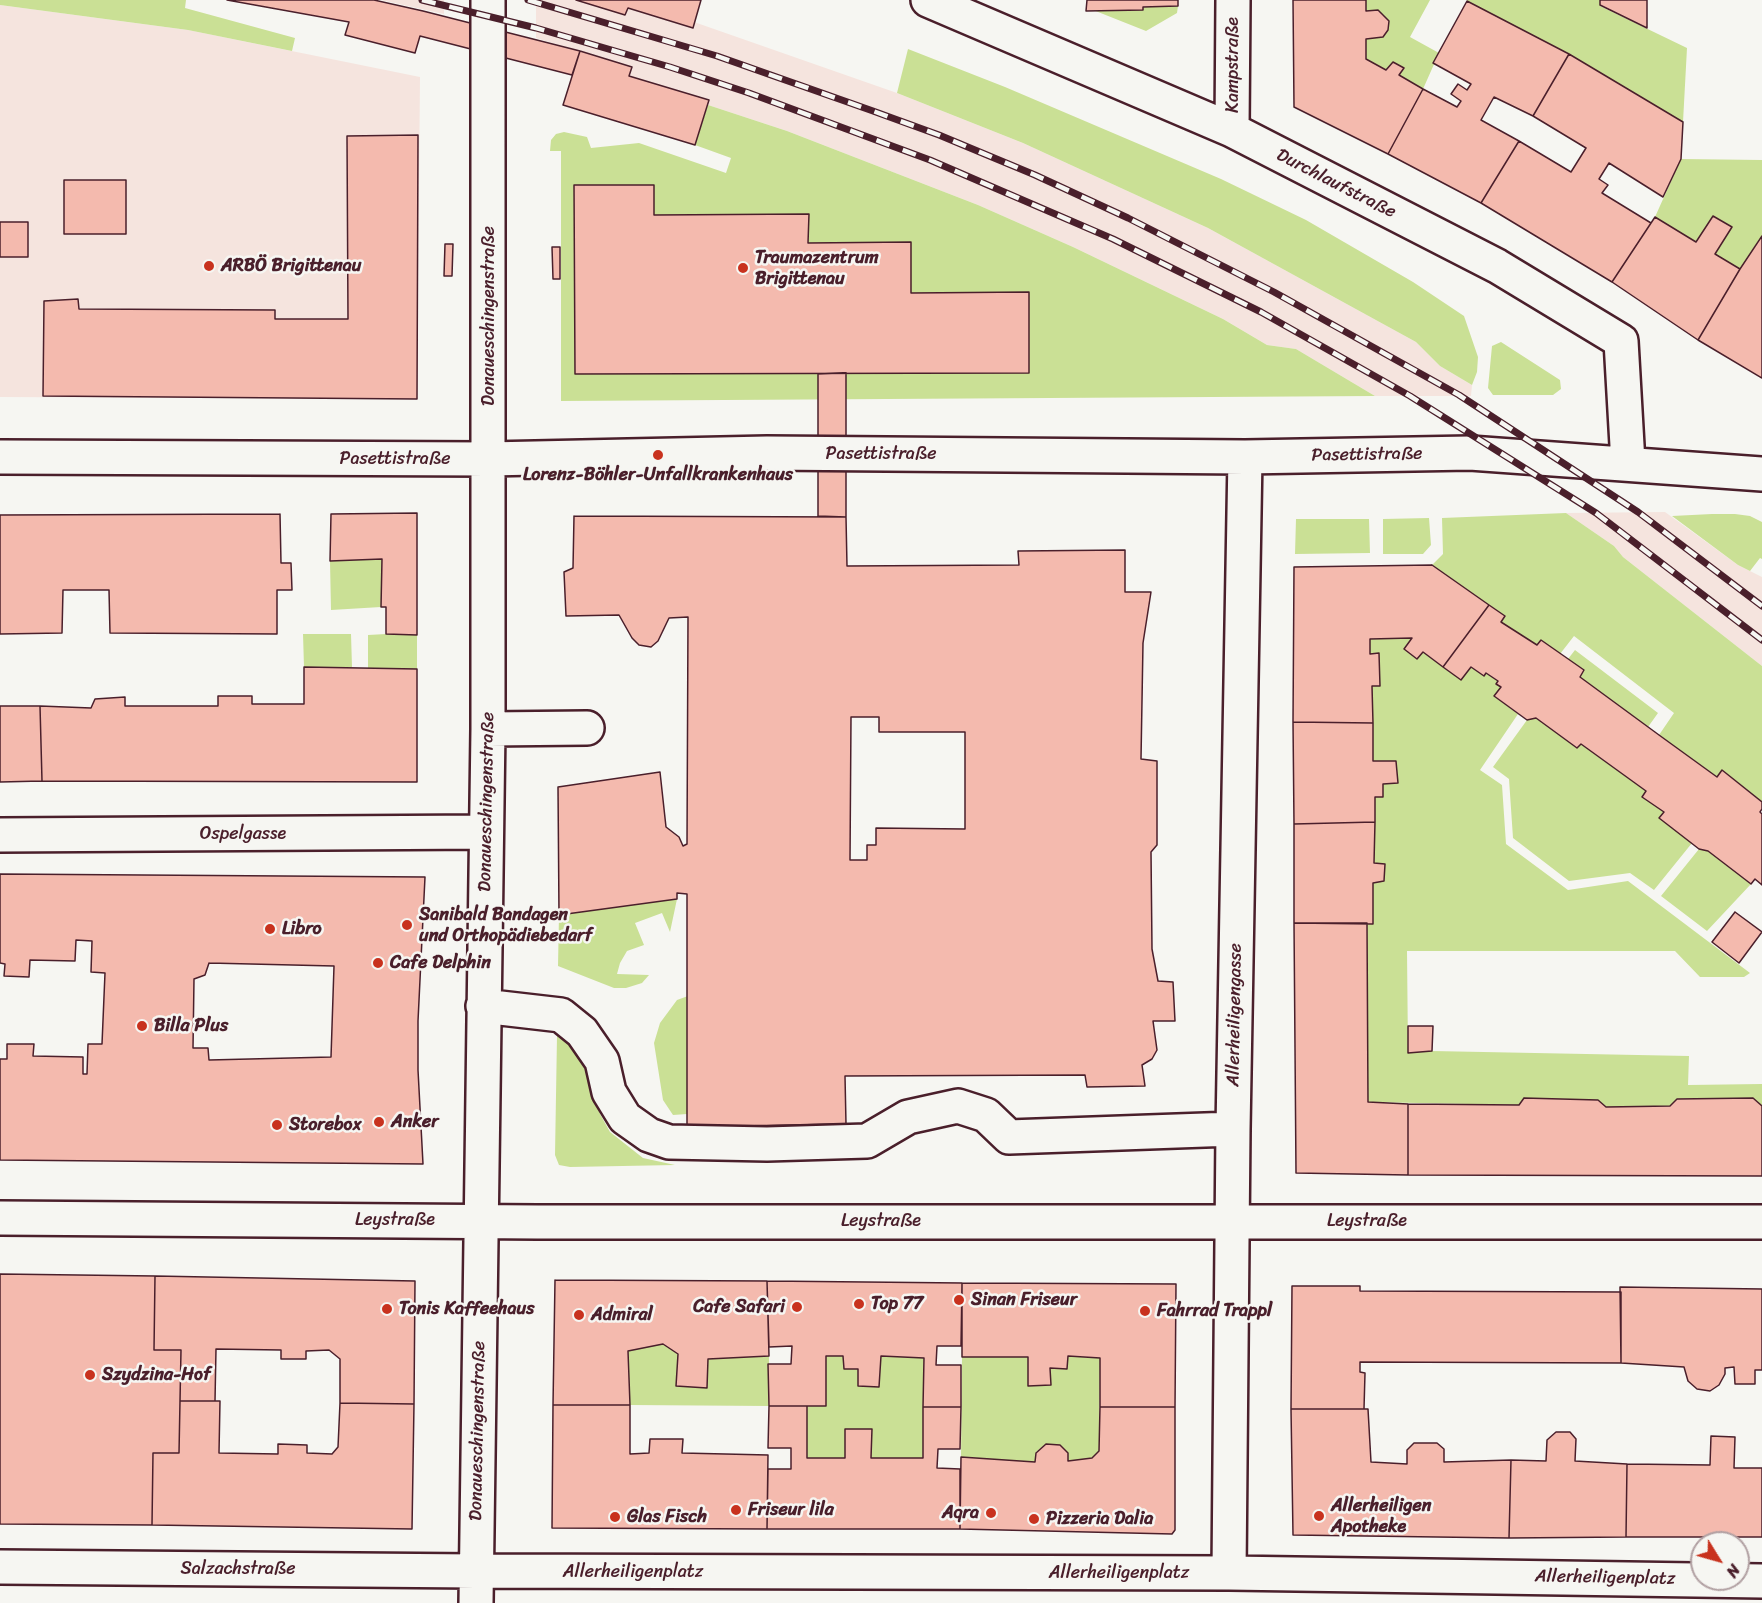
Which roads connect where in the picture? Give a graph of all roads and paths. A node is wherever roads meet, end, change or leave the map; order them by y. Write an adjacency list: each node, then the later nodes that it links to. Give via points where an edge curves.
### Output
1 (488, 0): 7 (street, Donaueschingenstraße)
2 (928, 0): 4 (street, Durchlaufstraße)
3 (1233, 0): 4 (street, Kampstraße)
4 (1232, 130): 8 (street, Durchlaufstraße, via 1497,266 1621,340)
5 (0, 457): 7 (street, Pasettistraße)
6 (1245, 457): 7 (street, Pasettistraße, via 767,453); 8 (street, Pasettistraße, via 1470,453); 15 (street, Allerheiligengasse)
7 (489, 459): 11 (street, Donaueschingenstraße)
8 (1628, 463): 9 (street, Pasettistraße)
9 (1762, 474)
10 (587, 728): 11 (street)
11 (489, 729): 12 (street, Donaueschingenstraße)
12 (486, 832): 13 (street, Ospelgasse); 14 (street, Donaueschingenstraße)
13 (0, 835)
14 (483, 1006): 15 (street, via 561,1015 582,1032 602,1060 609,1092 625,1118 649,1135 669,1142 867,1141 908,1117 958,1106 986,1115 1009,1137); 17 (street, Donaueschingenstraße)
15 (1233, 1129): 18 (street, Allerheiligengasse)
16 (0, 1218): 17 (street, Leystraße)
17 (481, 1221): 18 (street, Leystraße); 23 (street, Donaueschingenstraße)
18 (1232, 1221): 19 (street, Leystraße); 21 (street, Allerheiligengasse)
19 (1762, 1222)
20 (0, 1567): 23 (street, Salzachstraße)
21 (1229, 1573): 22 (street, Allerheiligenplatz); 23 (street, Allerheiligenplatz)
22 (1762, 1581)
23 (476, 1587)

